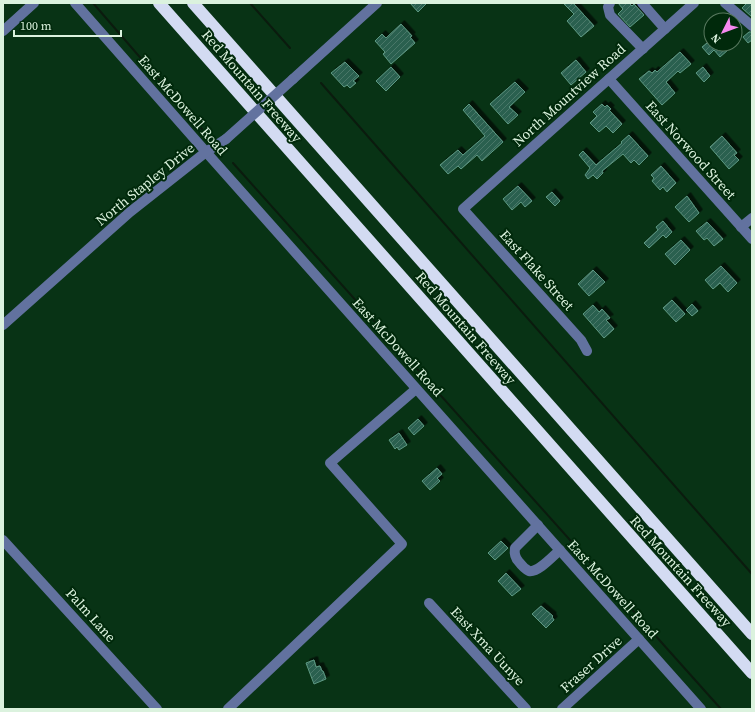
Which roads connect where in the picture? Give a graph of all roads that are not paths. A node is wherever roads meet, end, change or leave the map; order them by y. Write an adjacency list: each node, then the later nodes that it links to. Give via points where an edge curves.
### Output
1 (34, 3): 12 (street)
2 (75, 3): 15 (street, East McDowell Road)
3 (159, 3): 29 (highway, Red Mountain Freeway)
4 (193, 3): 27 (highway, Red Mountain Freeway)
5 (377, 3): 15 (street, North Stapley Drive, bridge, via 226,139)
6 (610, 3): 13 (street, via 610,15)
7 (642, 3): 11 (street)
8 (694, 3): 11 (street, North Mountview Road)
9 (725, 3): 10 (street)
10 (752, 26)
11 (665, 29): 13 (street, North Mountview Road)
12 (3, 31)
13 (643, 49): 14 (street, North Mountview Road)
14 (609, 79): 16 (street, North Mountview Road); 18 (street, East Norwood Street)
15 (206, 152): 20 (street, North Stapley Drive, via 130,212); 22 (street, East McDowell Road)
16 (463, 209): 21 (street, East Flake Street, via 581,340)
17 (752, 218): 18 (street)
18 (741, 228): 19 (street, East Norwood Street)
19 (752, 239)
20 (3, 325)
21 (587, 351)
22 (416, 388): 23 (street, East McDowell Road); 31 (street, via 330,463 402,544)
23 (538, 525): 25 (street, East McDowell Road); 25 (street, via 515,548 516,559 525,569 536,570)
24 (3, 540): 30 (street, Palm Lane)
25 (560, 550): 28 (street, East McDowell Road)
26 (429, 603): 32 (street, East Xma Uunye)
27 (752, 634)
28 (639, 639): 33 (street, Fraser Drive); 34 (street, East McDowell Road)
29 (752, 673)
30 (157, 709)
31 (228, 709)
32 (526, 709)
33 (562, 709)
34 (701, 709)

